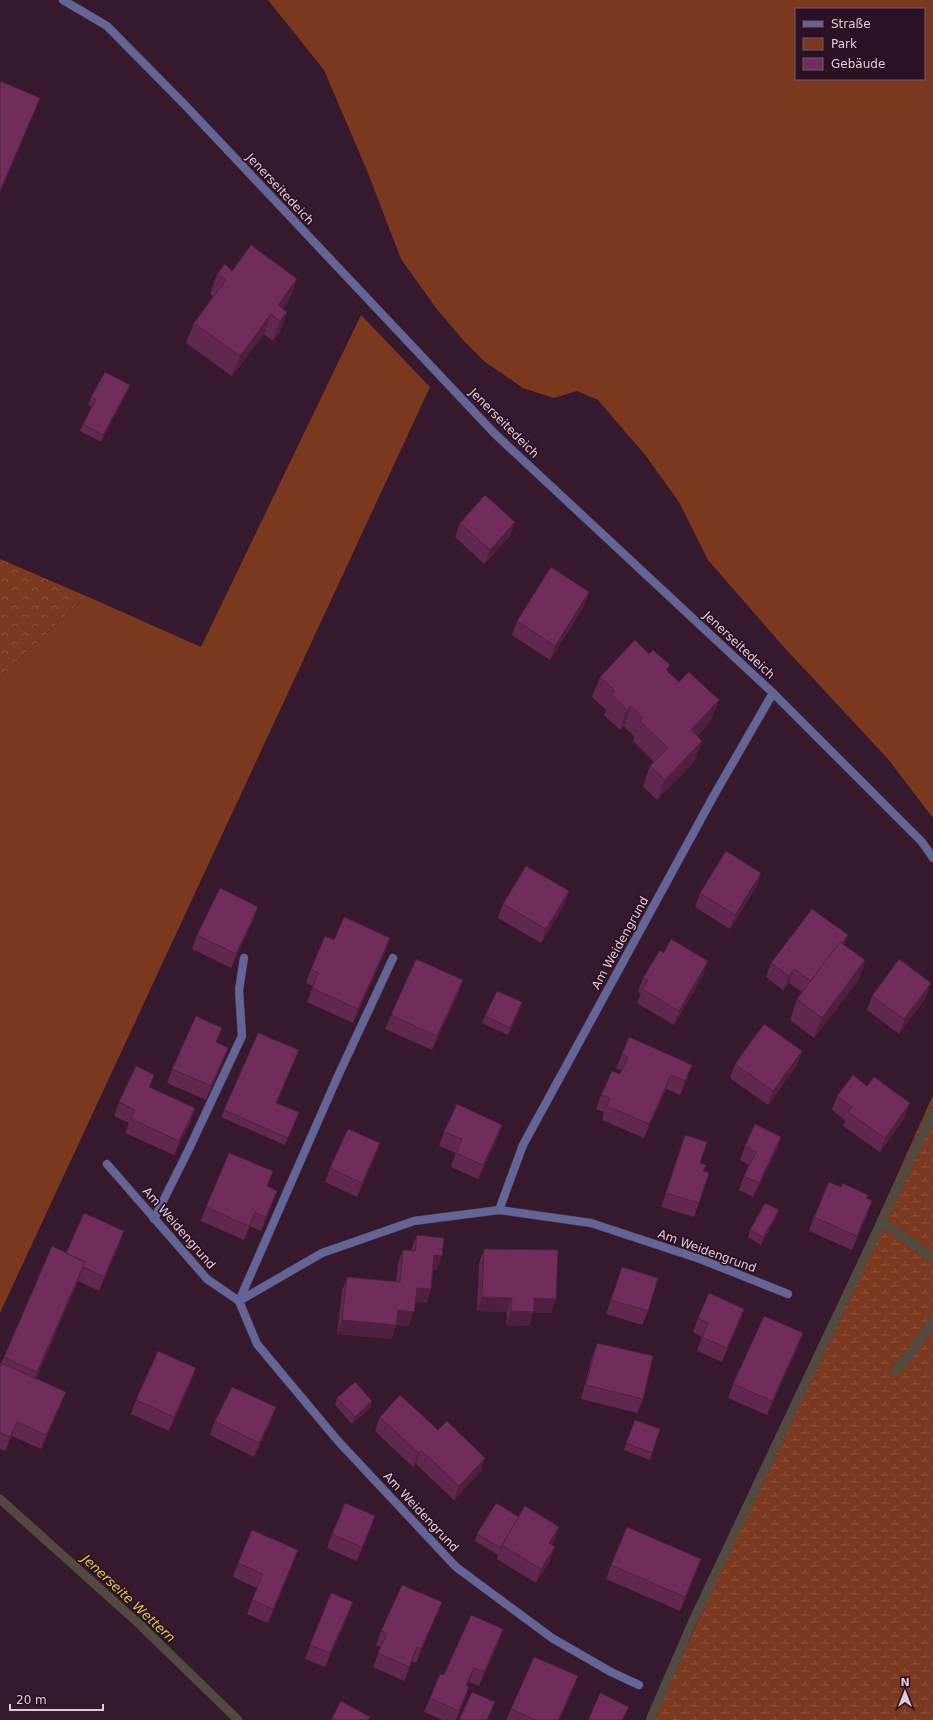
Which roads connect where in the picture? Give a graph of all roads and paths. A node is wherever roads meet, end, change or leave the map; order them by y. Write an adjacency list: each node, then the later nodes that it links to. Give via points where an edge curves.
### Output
1 (63, 0): 2 (street, Jenerseitedeich, via 107,26 184,104 495,434)
2 (773, 693): 3 (street, Jenerseitedeich, via 922,842); 7 (street, Am Weidengrund, via 713,796 523,1145)
3 (933, 858)
4 (244, 958): 8 (street, via 239,990 242,1036)
5 (393, 958): 10 (street)
6 (107, 1164): 8 (street, Am Weidengrund)
7 (499, 1210): 9 (street, Am Weidengrund, via 591,1223 700,1259); 10 (street, Am Weidengrund, via 414,1221 329,1250)
8 (154, 1219): 10 (street, Am Weidengrund, via 207,1279)
9 (788, 1294)
10 (239, 1301): 11 (street, Am Weidengrund, via 256,1344 338,1441 456,1567 552,1638)
11 (639, 1685)

